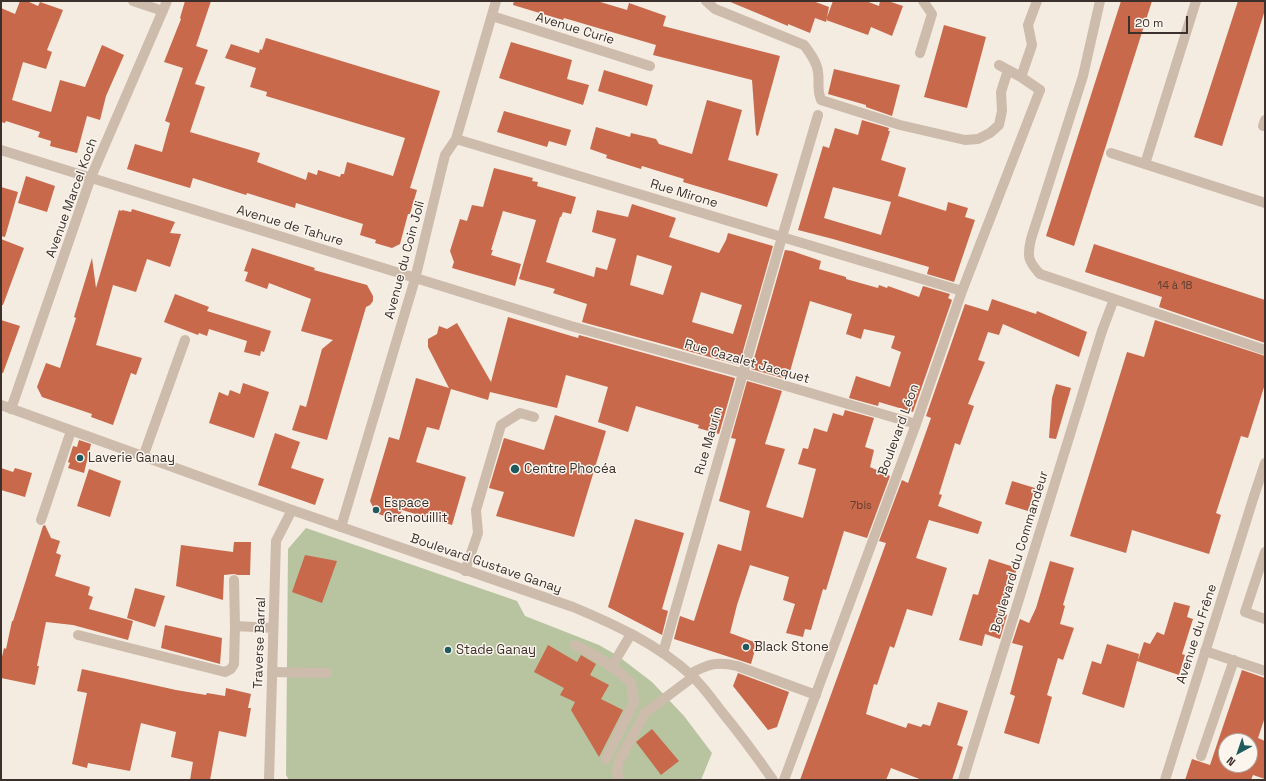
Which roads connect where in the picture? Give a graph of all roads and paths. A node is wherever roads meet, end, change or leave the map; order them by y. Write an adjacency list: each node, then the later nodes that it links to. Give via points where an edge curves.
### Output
1 (133, 1): 9 (street)
2 (167, 1): 9 (street, Avenue Marcel Koch)
3 (496, 1): 10 (street, Avenue du Coin Joli)
4 (706, 1): 13 (street, via 715,9 804,45 813,55 818,72 817,91 821,100 900,125 965,140 978,139 999,125 1002,112 1003,68)
5 (923, 1): 11 (street, via 932,14)
6 (1037, 1): 13 (street, via 1028,25 1032,44)
7 (1100, 1): 26 (street, via 1083,76 1029,250 1030,263 1040,274)
8 (1196, 1): 20 (street)
9 (163, 11): 21 (street, Avenue Marcel Koch)
10 (492, 16): 12 (street, Avenue Curie); 17 (street, Avenue du Coin Joli)
11 (920, 53)
12 (650, 66)
13 (1021, 76): 25 (street, Boulevard Léon, via 1040,90)
14 (818, 115): 23 (street)
15 (1265, 120): 16 (street)
16 (1265, 126)
17 (456, 139): 23 (street, Rue Mirone); 24 (street, Avenue du Coin Joli, via 445,155)
18 (1, 150): 21 (street, Avenue de Tahure)
19 (1111, 154): 20 (street)
20 (1145, 164): 22 (street)
21 (91, 177): 24 (street, Avenue de Tahure); 32 (street, Avenue Marcel Koch)
22 (1265, 203)
23 (782, 237): 25 (street, Rue Mirone); 30 (street, Rue Maurin)
24 (416, 278): 27 (street, Avenue de Tahure); 41 (street, Avenue du Coin Joli)
25 (962, 291): 34 (street, Boulevard Léon)
26 (1114, 299): 29 (street); 66 (street, Boulevard du Commandeur)
27 (571, 326): 30 (street, Rue Cazalet Jacquet)
28 (185, 340): 36 (street)
29 (1265, 350)
30 (742, 373): 34 (street, Rue Cazalet Jacquet); 52 (street, Rue Maurin)
31 (1, 405): 32 (street, Boulevard Gustave Ganay)
32 (11, 409): 35 (street, Boulevard Gustave Ganay)
33 (534, 417): 43 (street, via 520,413 501,425 476,510 478,533)
34 (916, 424): 59 (street, Boulevard Léon)
35 (71, 431): 36 (street, Boulevard Gustave Ganay); 40 (street)
36 (143, 457): 39 (street, Boulevard Gustave Ganay)
37 (1265, 463): 38 (street, Avenue du Frêne)
38 (1263, 475): 51 (street, Avenue du Frêne)
39 (292, 510): 41 (street, Boulevard Gustave Ganay); 47 (street, Traverse Barral, via 276,542)
40 (41, 520)
41 (341, 527): 43 (street, Boulevard Gustave Ganay)
42 (1265, 552): 45 (street, via 1245,612)
43 (465, 571): 48 (street, Boulevard Gustave Ganay, via 573,607)
44 (234, 580): 46 (street)
45 (1265, 619)
46 (235, 626): 47 (street); 49 (street, via 234,664 225,672)
47 (273, 628): 56 (street, Traverse Barral)
48 (631, 634): 52 (street, Boulevard Gustave Ganay); 54 (street)
49 (78, 636)
50 (575, 645): 54 (street)
51 (1205, 651): 53 (street); 67 (street, Avenue du Frêne)
52 (662, 653): 58 (street, Boulevard Gustave Ganay)
53 (1234, 660): 55 (street); 60 (street)
54 (612, 666): 61 (street, via 631,682 634,702)
55 (1265, 671)
56 (272, 672): 57 (street); 62 (street, Traverse Barral)
57 (327, 673)
58 (691, 675): 59 (street, via 704,667 726,664); 63 (street, via 645,713 619,760); 64 (street, Boulevard Gustave Ganay, via 748,744)
59 (816, 695): 65 (street, Boulevard Léon)
60 (1201, 756)
61 (606, 759)
62 (269, 780)
63 (619, 780)
64 (773, 780)
65 (784, 780)
66 (964, 780)
67 (1164, 780)

